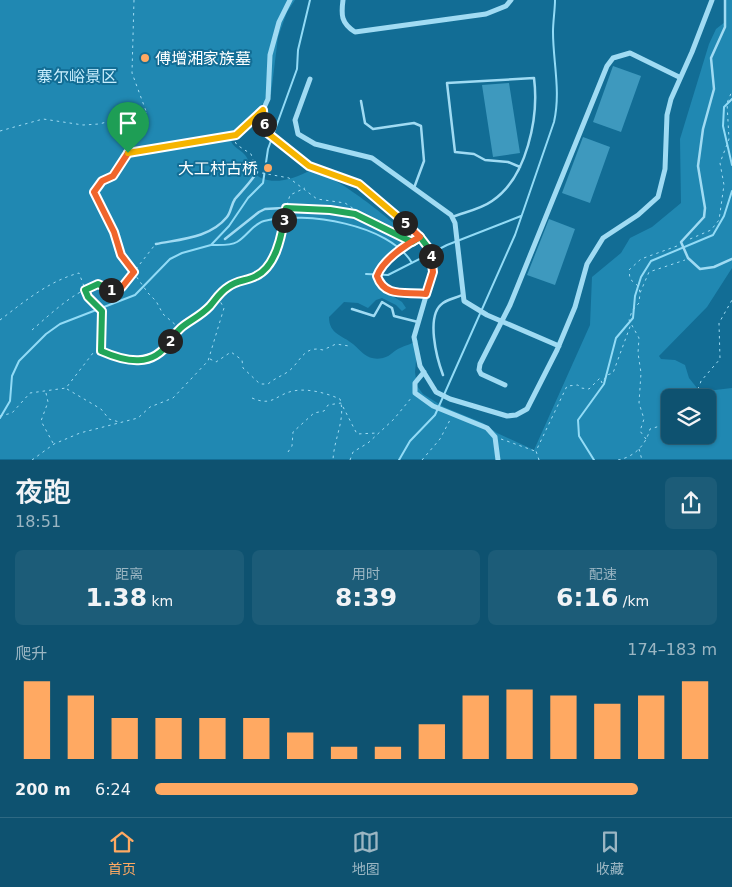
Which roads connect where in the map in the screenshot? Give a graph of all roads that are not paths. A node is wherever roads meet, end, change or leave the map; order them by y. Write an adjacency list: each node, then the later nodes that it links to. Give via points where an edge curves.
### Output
1 (290, 0): 13 (street, via 272,46 268,99 263,110 265,131 309,166 359,184)
2 (342, 0): 3 (street, via 341,18 350,29 361,32 486,14 506,6)
3 (511, 0)
4 (712, 0): 6 (street)
5 (725, 0): 17 (lane, via 726,27 711,58 714,89 703,129 698,166 704,217 681,244 688,258 700,268 707,269)
6 (679, 77): 21 (street, via 630,53 612,58); 23 (street, via 667,114 665,169 658,197 638,216 603,238 594,251)
7 (310, 79): 11 (street, via 295,120 298,134 315,144 372,158)
8 (361, 101): 11 (lane, via 365,123 373,129 414,122 421,126 424,161)
9 (520, 167): 9 (lane, via 534,124 534,78 447,83 455,152 474,154 485,160 503,160); 12 (lane, via 512,182 492,202)
10 (259, 172): 16 (lane, via 218,227 201,236)
11 (414, 188): 12 (street)
12 (452, 217): 19 (street)
13 (420, 237): 15 (lane); 18 (street, via 431,253 433,272)
14 (225, 239): 15 (lane, via 265,209 286,208 330,210 360,216)
15 (412, 242): 18 (lane, via 377,276 387,289 398,294)
16 (156, 244)
17 (732, 258)
18 (426, 294): 22 (street)
19 (464, 295): 21 (street, via 464,300 475,308); 25 (lane, via 438,308 434,322 436,357)
20 (352, 309): 22 (lane, via 374,316 382,302 392,308 394,316)
21 (502, 321): 23 (street); 26 (street, via 479,370)
22 (418, 322): 24 (street, via 415,348)
23 (559, 346): 24 (street, via 527,409 516,415 507,416 448,398 430,384)
24 (424, 372): 27 (street, via 415,383 415,393 443,411 487,428 495,437)
25 (443, 375)
26 (505, 386)
27 (498, 460)

